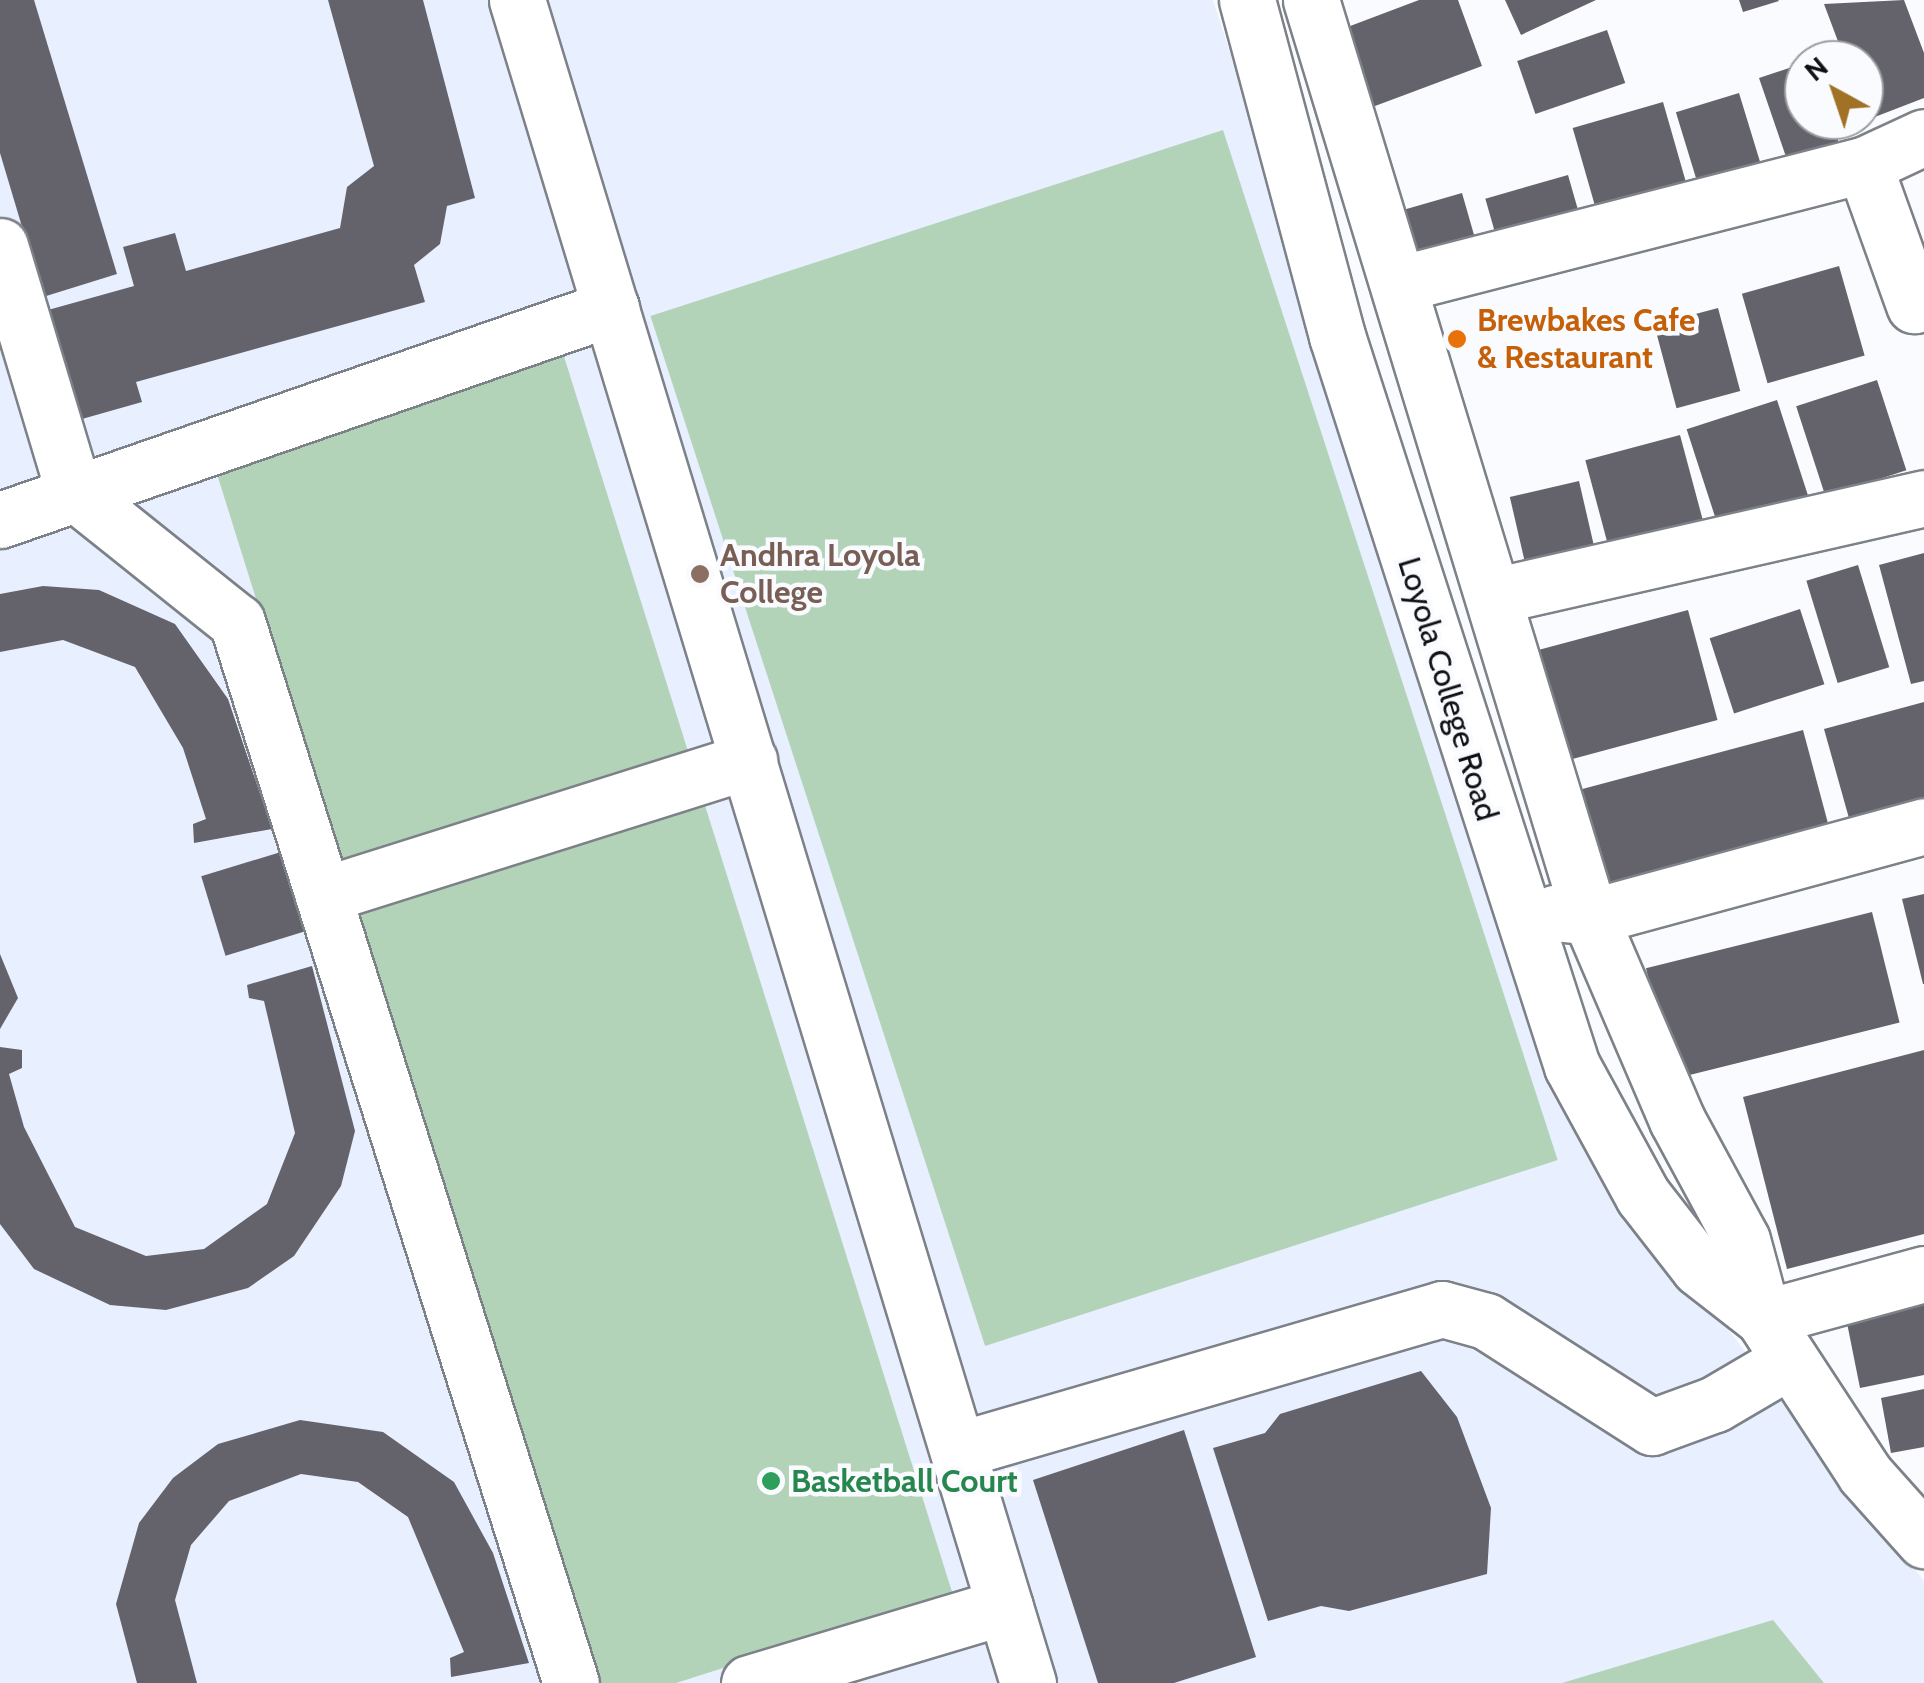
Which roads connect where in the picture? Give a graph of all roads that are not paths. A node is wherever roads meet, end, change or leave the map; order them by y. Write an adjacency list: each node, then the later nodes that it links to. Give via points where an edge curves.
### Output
1 (517, 0): 9 (street)
2 (1246, 0): 17 (street, Loyola College Road, via 1337,336)
3 (1310, 0): 7 (street, Loyola College Road)
4 (1924, 137): 5 (street)
5 (1864, 165): 7 (street); 8 (street)
6 (0, 246): 10 (street)
7 (1399, 284): 13 (street, Loyola College Road)
8 (1914, 305)
9 (611, 308): 10 (street); 14 (street)
10 (74, 492): 12 (street); 16 (street, via 237,622)
11 (1924, 498): 13 (street)
12 (0, 520)
13 (1498, 595): 18 (street, Loyola College Road, via 1501,638)
14 (749, 761): 16 (street); 21 (street)
15 (1924, 826): 18 (street)
16 (323, 894): 24 (street)
17 (1516, 908): 18 (street); 20 (street, Loyola College Road, via 1572,1066 1614,1150 1699,1268)
18 (1590, 916): 20 (street, Loyola College Road, via 1677,1120 1742,1240)
19 (1924, 1274): 20 (street)
20 (1776, 1339): 21 (street, via 1716,1404 1652,1427 1486,1321 1442,1308); 22 (street, Loyola College Road, via 1865,1474)
21 (958, 1450): 23 (street)
22 (1924, 1540)
23 (1005, 1606): 25 (street); 26 (street)
24 (571, 1683)
25 (749, 1683)
26 (1028, 1683)

